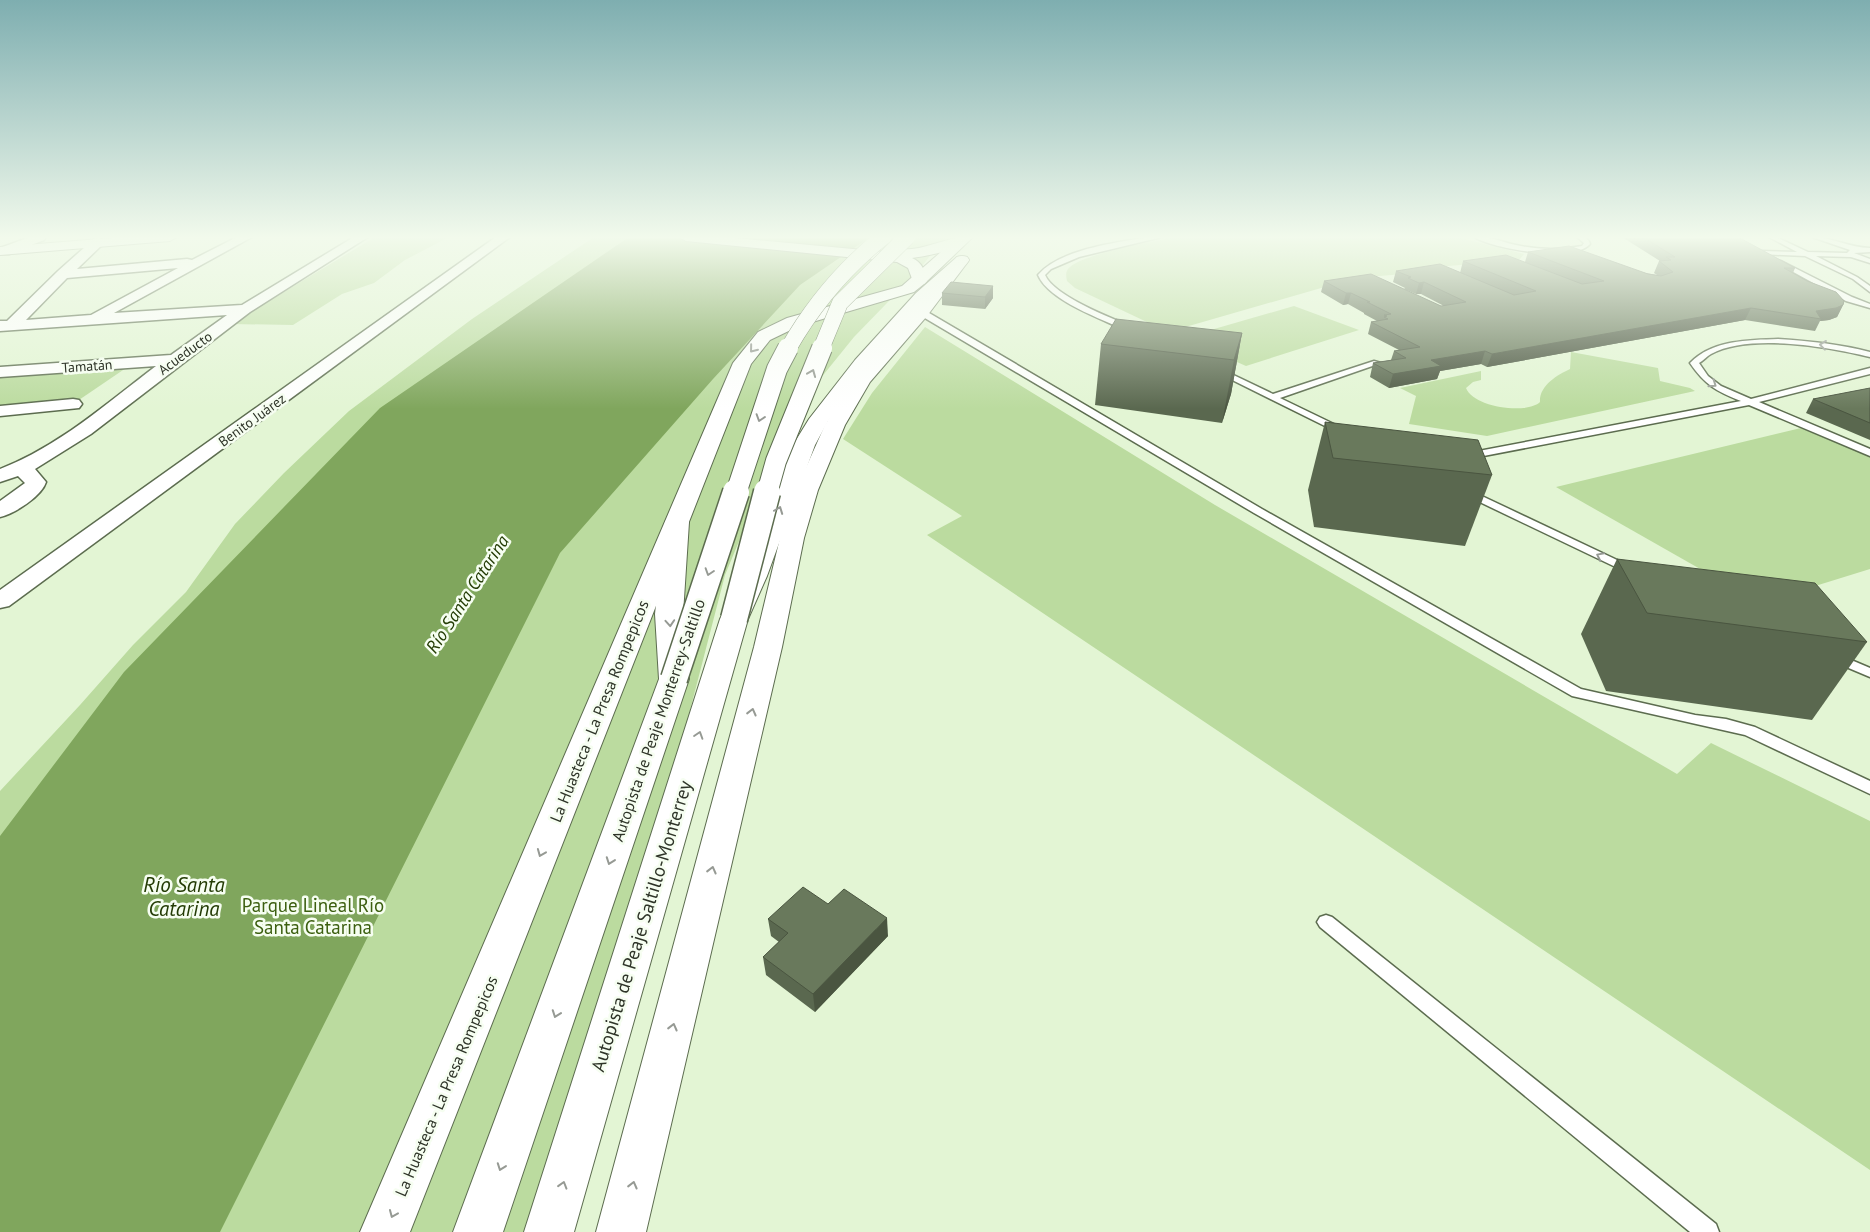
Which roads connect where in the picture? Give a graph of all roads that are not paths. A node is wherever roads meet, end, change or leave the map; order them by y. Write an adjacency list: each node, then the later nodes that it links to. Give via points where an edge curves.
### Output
1 (41, 294): 15 (street)
2 (137, 294): 14 (street)
3 (268, 294): 13 (street, Acueducto)
4 (423, 294): 35 (street, Benito Juárez)
5 (822, 294): 39 (main road, Autopista de Peaje Monterrey-Saltillo, one-way to 39, bridge, via 799,326 777,369)
6 (848, 294): 36 (main road, one-way to 6, bridge, via 776,462 840,303)
7 (914, 294): 33 (main road, La Huasteca - La Presa Rompepicos, one-way to 33, via 793,322 764,336 742,363)
8 (916, 294): 40 (lane, via 1258,511 1577,694 1750,731); 45 (main road, one-way to 8, via 806,490 834,425)
9 (924, 294): 36 (main road, one-way to 9, via 804,446 819,419)
10 (1062, 294): 16 (lane)
11 (1840, 294): 12 (lane)
12 (1870, 306)
13 (245, 309): 14 (street); 18 (street, Acueducto)
14 (90, 320): 15 (street)
15 (6, 326)
16 (1138, 333)
17 (1870, 355): 24 (lane, one-way to 24, via 1838,347 1775,342 1722,347 1694,363 1702,375 1718,388)
18 (175, 360): 22 (street, Tamatán); 30 (street, Acueducto, via 84,430)
19 (1377, 363): 23 (lane)
20 (1210, 367): 23 (lane)
21 (1870, 371): 24 (lane)
22 (0, 372)
23 (1273, 397): 27 (lane)
24 (1749, 402): 28 (lane); 29 (lane)
25 (73, 404): 26 (street)
26 (0, 411)
27 (1344, 432)
28 (1870, 454)
29 (1462, 458)
30 (12, 472): 32 (street, via 24,470 36,482 31,491)
31 (1458, 488): 34 (lane, one-way to 31)
32 (0, 511)
33 (677, 522): 39 (main road, one-way to 39, via 669,614); 42 (main road, La Huasteca - La Presa Rompepicos, one-way to 42)
34 (1642, 575)
35 (0, 601)
36 (734, 619): 44 (main road, Autopista de Peaje Saltillo-Monterrey, one-way to 36)
37 (1824, 653): 38 (lane)
38 (1870, 673)
39 (674, 679): 43 (main road, Autopista de Peaje Monterrey-Saltillo, one-way to 43)
40 (1870, 788)
41 (1326, 922): 46 (lane)
42 (385, 1232)
43 (478, 1232)
44 (549, 1232)
45 (621, 1232)
46 (1708, 1232)

